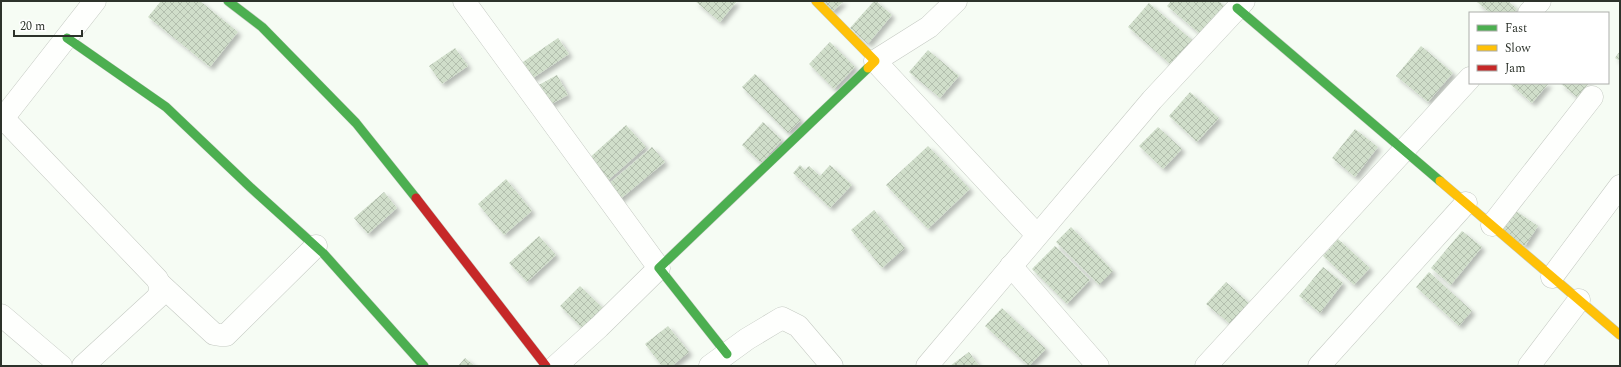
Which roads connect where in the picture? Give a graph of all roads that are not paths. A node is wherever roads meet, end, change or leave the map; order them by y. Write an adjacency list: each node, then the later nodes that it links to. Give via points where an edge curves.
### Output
1 (96, 1): 9 (street)
2 (228, 1): 31 (street, via 262,27 356,123)
3 (464, 1): 21 (street)
4 (816, 1): 10 (street)
5 (956, 1): 10 (street, via 929,27)
6 (1540, 1): 8 (street)
7 (1241, 5): 14 (street); 18 (street, via 1152,100)
8 (1530, 12)
9 (67, 38): 13 (street); 19 (street, via 166,107)
10 (875, 61): 18 (street); 21 (street)
11 (1469, 79): 14 (street)
12 (1592, 97): 17 (street)
13 (2, 120): 23 (street)
14 (1404, 150): 16 (street); 36 (street)
15 (1620, 186): 22 (street)
16 (1466, 203): 17 (street); 37 (street)
17 (1492, 225): 22 (street)
18 (1037, 235): 20 (street)
19 (316, 246): 23 (street, via 226,335 214,334); 30 (street)
20 (1011, 266): 34 (street); 35 (street)
21 (659, 268): 27 (street); 32 (street)
22 (1552, 277): 24 (street)
23 (160, 284): 29 (street, via 157,298)
24 (1578, 300): 26 (street); 38 (street)
25 (1, 315): 28 (street)
26 (1620, 335)
27 (719, 360): 33 (street, via 782,318 798,326)
28 (61, 366)
29 (83, 366)
30 (424, 366)
31 (546, 366)
32 (556, 366)
33 (832, 366)
34 (927, 366)
35 (1098, 366)
36 (1206, 366)
37 (1319, 366)
38 (1529, 366)

